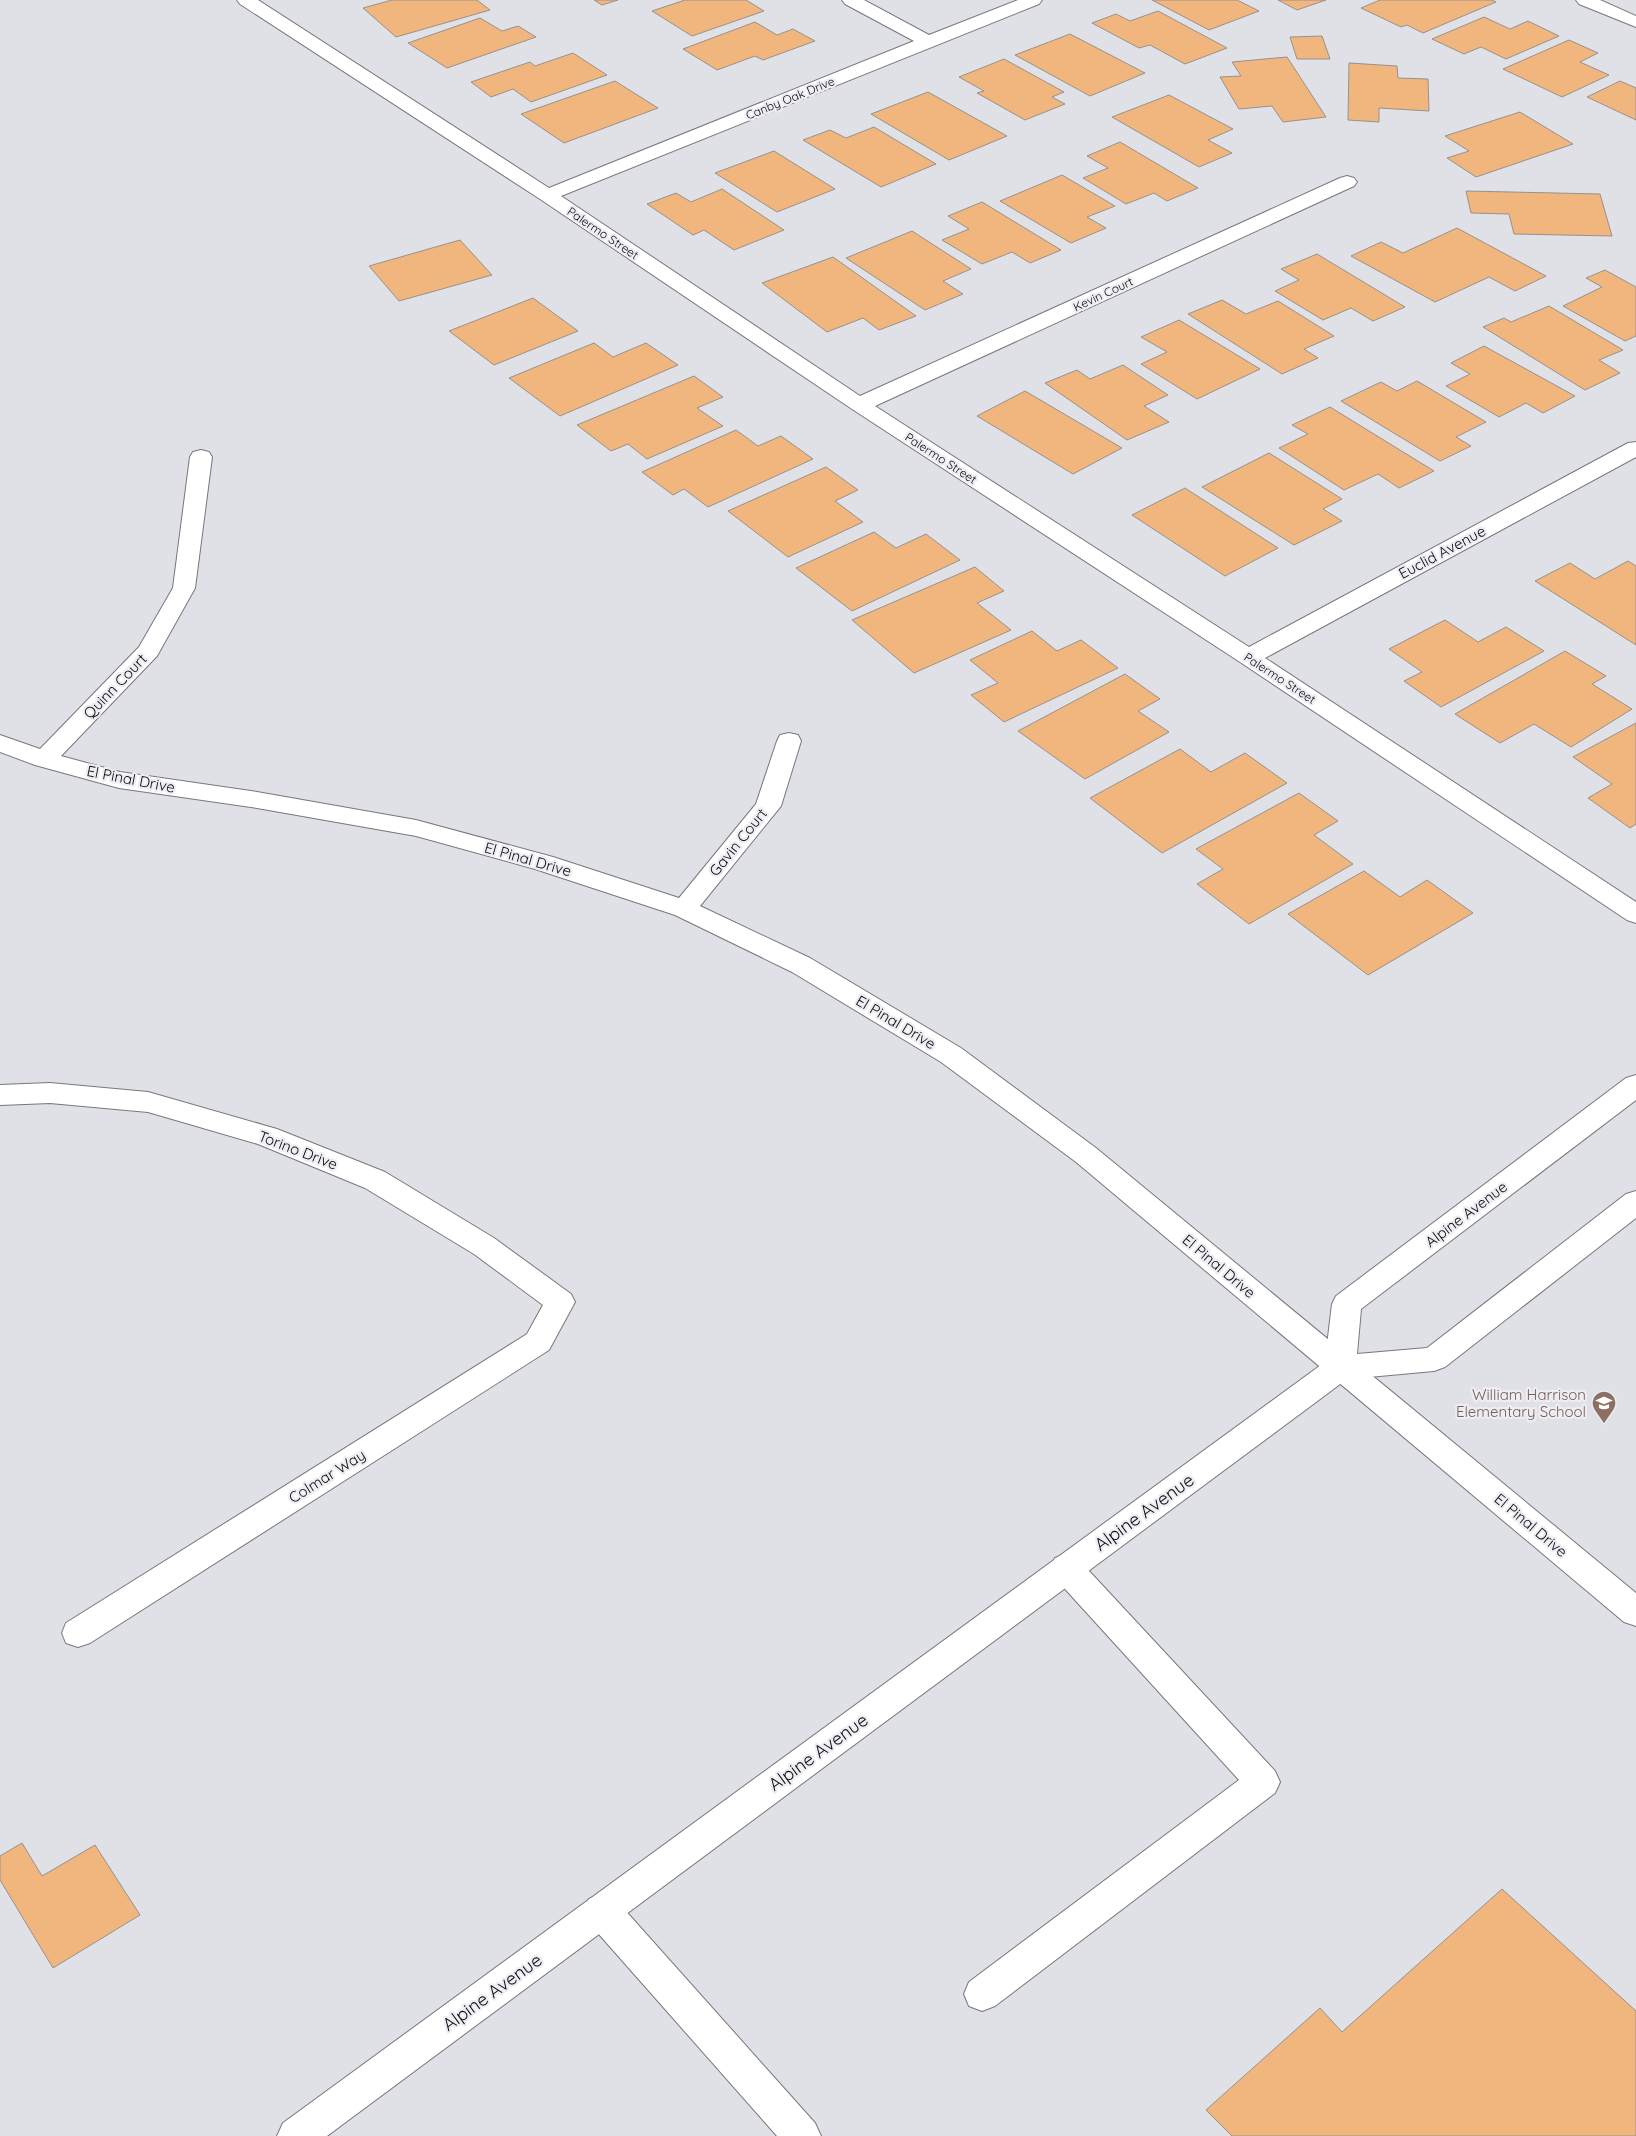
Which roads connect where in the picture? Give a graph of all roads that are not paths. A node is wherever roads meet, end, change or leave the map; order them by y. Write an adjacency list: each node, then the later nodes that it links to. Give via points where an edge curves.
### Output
1 (246, 0): 8 (street, Palermo Street)
2 (851, 0): 6 (street)
3 (1033, 0): 6 (street, Canby Oak Drive)
4 (1585, 0): 5 (street)
5 (1636, 22)
6 (928, 42): 8 (street, Canby Oak Drive)
7 (1348, 182): 9 (street, Kevin Court)
8 (547, 195): 9 (street, Palermo Street)
9 (859, 405): 12 (street, Palermo Street)
10 (1636, 448): 12 (street, Euclid Avenue)
11 (202, 457): 15 (street, Quinn Court, via 184,588 149,651)
12 (1248, 657): 17 (street, Palermo Street)
13 (789, 741): 16 (street, Gavin Court, via 768,806)
14 (0, 743): 15 (street, El Pinal Drive)
15 (44, 759): 16 (street, El Pinal Drive, via 118,780 416,828 544,863)
16 (684, 909): 22 (street, El Pinal Drive, via 801,965 951,1055 1086,1155)
17 (1636, 914)
18 (1636, 1086): 22 (street, Alpine Avenue, via 1347,1304)
19 (0, 1095): 21 (street, Torino Drive, via 50,1093 148,1102 267,1136 375,1180 484,1246)
20 (1636, 1202): 22 (street, via 1434,1359)
21 (560, 1302): 25 (street, Colmar Way, via 538,1342)
22 (1340, 1368): 23 (street, Alpine Avenue); 24 (street, El Pinal Drive)
23 (1066, 1568): 26 (street, Alpine Avenue); 27 (street, via 1262,1782)
24 (1636, 1612)
25 (78, 1633)
26 (602, 1911): 28 (street, Alpine Avenue); 29 (street)
27 (982, 1994)
28 (296, 2136)
29 (802, 2136)

